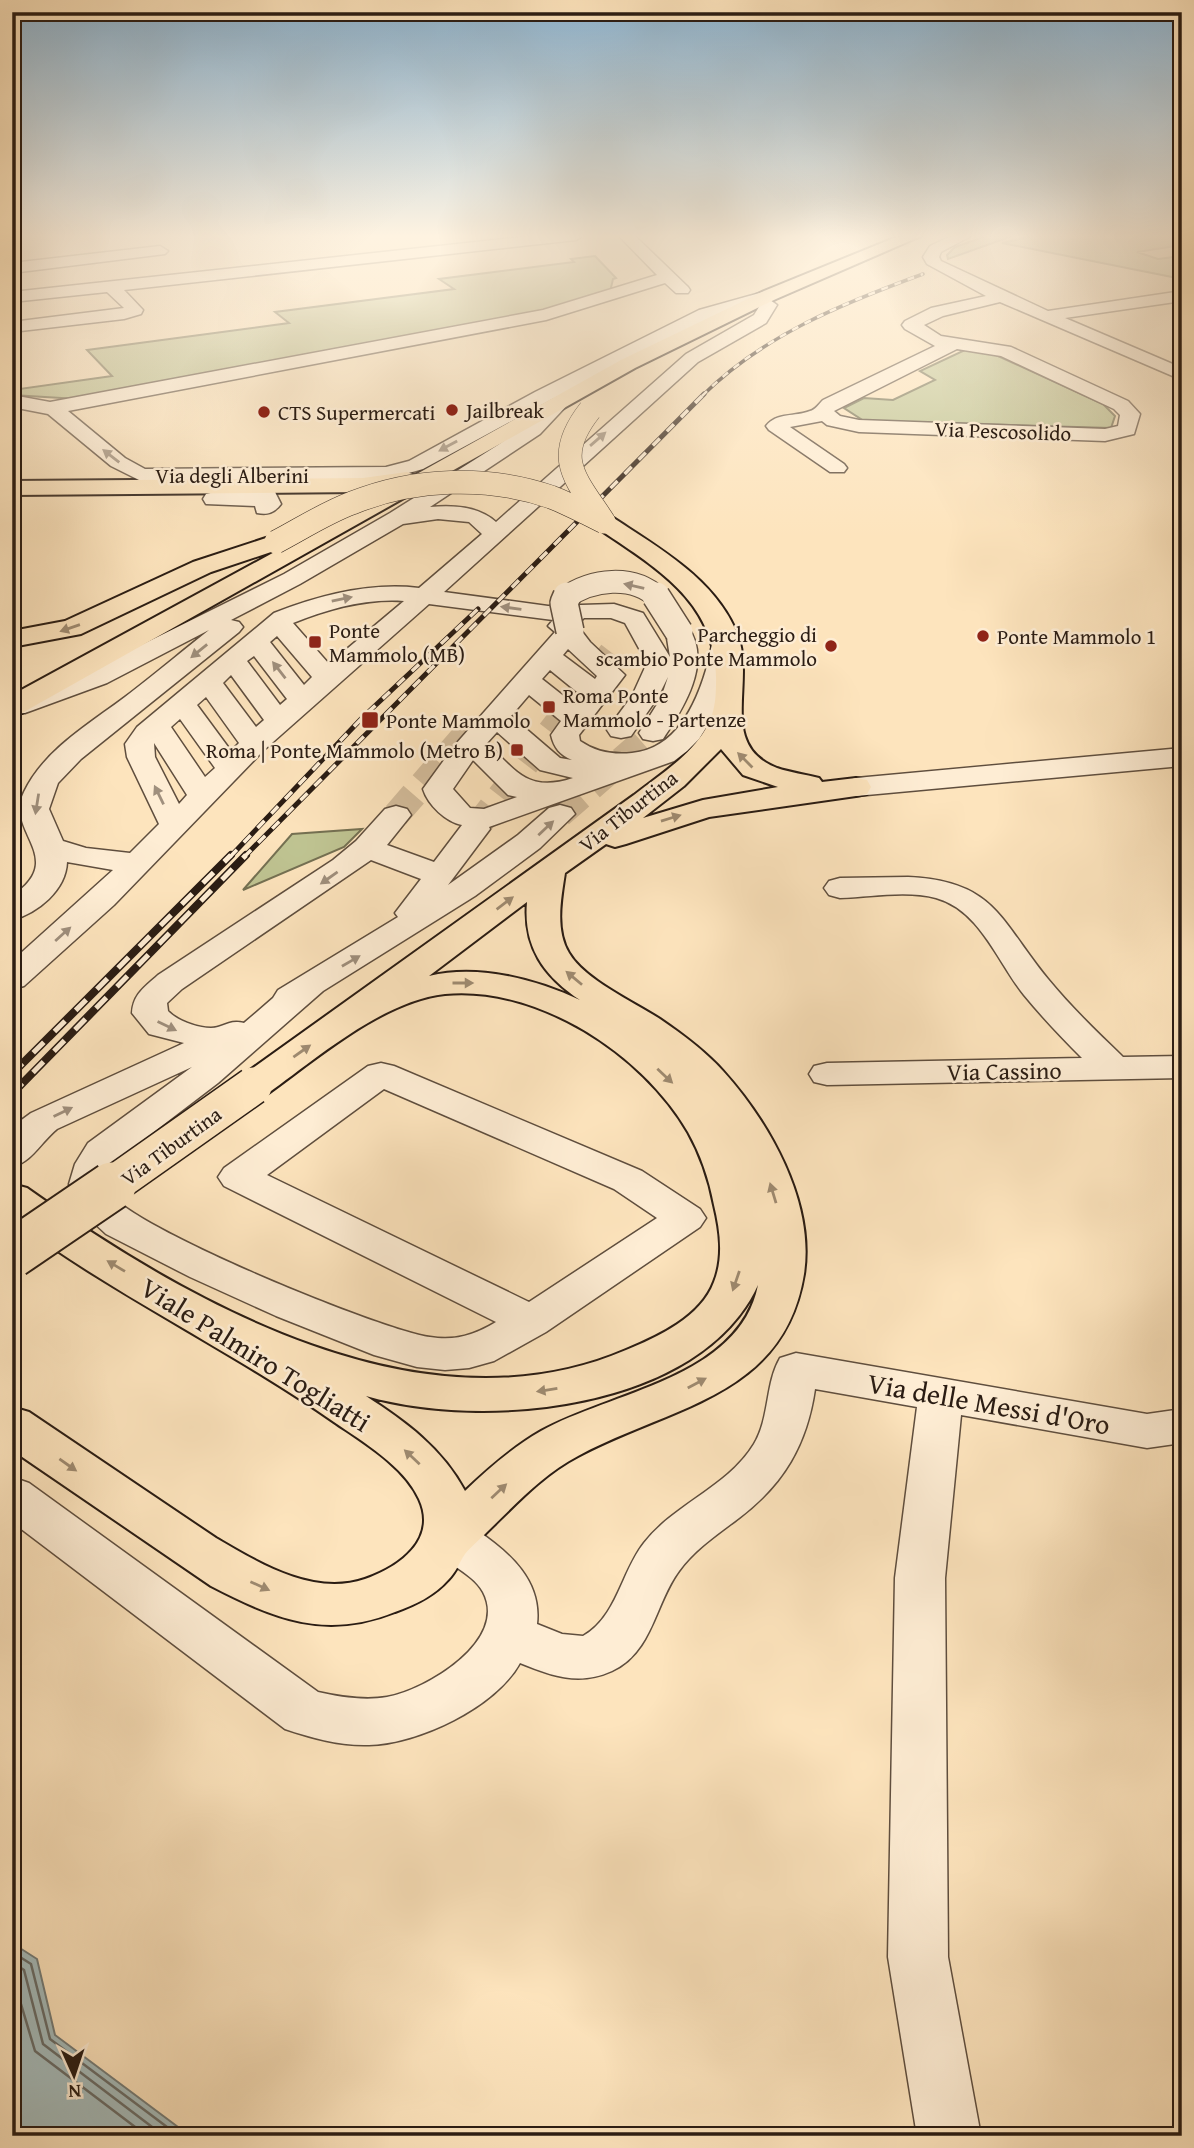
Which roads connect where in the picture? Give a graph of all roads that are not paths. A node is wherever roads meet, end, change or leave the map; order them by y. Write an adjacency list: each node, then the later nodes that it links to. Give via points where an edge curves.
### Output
1 (433, 336): 12 (street, Via degli Alberini)
2 (661, 336): 16 (street, Via Tiburtina, one-way to 16, via 416,465)
3 (688, 336): 11 (main road, Via Tiburtina)
4 (707, 336): 22 (main road, Via Tiburtina, bridge, via 628,383 590,410 573,430 567,453 575,477)
5 (730, 336): 24 (street, one-way to 5, via 692,358)
6 (927, 336): 8 (street, Via Pescosolido)
7 (1098, 336): 9 (street)
8 (954, 344): 13 (street, via 904,370 918,378 880,395 852,394 825,407); 13 (street, Via Pescosolido, via 1005,351 1121,405 1130,414 1129,428 1105,435 922,429 848,425)
9 (1177, 366)
10 (12, 401): 12 (street, Via degli Alberini)
11 (561, 401): 14 (main road, Via Tiburtina); 21 (street, via 533,430)
12 (51, 408): 16 (street, Via degli Alberini, one-way to 12, via 141,475)
13 (824, 415): 15 (street, via 776,426)
14 (446, 467): 17 (main road, via 379,484); 23 (main road, Via Tiburtina)
15 (837, 468)
16 (394, 472)
17 (249, 486): 18 (main road); 23 (main road, via 309,490 335,498 347,511)
18 (155, 487): 19 (main road); 20 (street, via 211,499 260,500)
19 (12, 488)
20 (265, 508)
21 (398, 519): 24 (street, via 433,513 462,515 485,522); 25 (street)
22 (604, 522): 26 (main road, bridge, via 532,491 484,484 398,489 361,499); 31 (main road, Via Tiburtina, via 695,588)
23 (332, 528): 40 (main road, Via Tiburtina)
24 (493, 534): 27 (street)
25 (292, 579): 40 (street, via 98,677); 55 (street, one-way to 55, via 88,739 54,771 35,803 36,821)
26 (167, 591): 30 (main road, one-way to 30, via 72,628); 40 (main road, via 71,656)
27 (423, 595): 28 (street, one-way to 27, via 308,608 362,595); 35 (street); 37 (street, one-way to 27, via 548,613)
28 (278, 622): 32 (street); 35 (street)
29 (638, 622): 33 (street); 37 (street, via 614,611); 44 (street, via 660,663 645,697)
30 (12, 639)
31 (726, 639): 41 (main road, Via Tiburtina, via 732,676); 45 (street, via 722,666 696,722)
32 (256, 641): 34 (street); 38 (street, one-way to 32)
33 (612, 653)
34 (233, 660): 36 (street); 42 (street)
35 (327, 678): 38 (street)
36 (208, 681): 39 (street); 46 (street)
37 (519, 688): 45 (street, one-way to 37, bridge, via 684,659 679,632 652,592 633,585 582,587 565,598); 49 (lane); 49 (street); 49 (street); 49 (street); 49 (street)
38 (302, 700): 42 (street)
39 (182, 703): 43 (street); 50 (street)
40 (12, 706)
41 (726, 721): 51 (main road, one-way to 41, via 790,781 754,769 733,746); 57 (main road, Via Tiburtina, via 694,760)
42 (279, 722): 46 (street)
43 (156, 725): 52 (street); 54 (street, one-way to 43, via 138,750)
44 (621, 730)
45 (667, 742): 48 (street)
46 (254, 744): 50 (street)
47 (1182, 757): 51 (street)
48 (622, 767): 49 (lane); 49 (street, via 585,773)
49 (546, 768): 59 (lane); 62 (street, one-way to 49, via 522,850)
50 (230, 769): 52 (street)
51 (856, 787): 57 (main road, one-way to 51, via 703,809)
52 (202, 797): 54 (lane)
53 (396, 815): 56 (street)
54 (174, 826): 58 (street)
55 (50, 847): 58 (street, via 83,857); 61 (street, via 51,866 43,888)
56 (368, 848): 59 (street); 66 (street, one-way to 66, via 170,982 149,1001 150,1013 162,1026)
57 (566, 859): 65 (main road, Via Tiburtina, one-way to 57); 79 (main road, one-way to 57, via 541,1454 677,1393 735,1359 767,1322 784,1272 775,1196 744,1127 683,1054 571,976 552,955 543,925)
58 (137, 863): 63 (street, one-way to 58)
59 (440, 875): 62 (lane)
60 (840, 888): 68 (street, via 937,889 973,905 990,920 1034,985)
61 (12, 910)
62 (391, 938): 64 (street, one-way to 62)
63 (12, 979)
64 (311, 984): 66 (street); 73 (street, via 205,1075 102,1152 89,1180 91,1198 120,1224 233,1281 403,1347 441,1354 473,1352)
65 (352, 1016): 72 (main road, Via Tiburtina, one-way to 65, bridge); 74 (main road, one-way to 74, via 433,986 481,984 551,1000 613,1034 672,1083 713,1138 738,1209 742,1253 732,1292 698,1332 641,1364 579,1384 511,1394 444,1393 394,1385)
66 (219, 1041): 70 (street, one-way to 66, via 44,1121)
67 (1182, 1067): 68 (street, Via Cassino)
68 (1114, 1069): 69 (street, Via Cassino)
69 (827, 1074)
70 (12, 1156)
71 (12, 1198): 74 (main road, Viale Palmiro Togliatti, one-way to 71)
72 (12, 1254)
73 (531, 1321): 73 (street, via 449,1282 239,1177 381,1074 628,1180 686,1218)
74 (216, 1327): 79 (main road, Viale Palmiro Togliatti, one-way to 74, via 448,1512 439,1489 407,1451 265,1352)
75 (941, 1394): 77 (street, Via delle Messi d'Oro, via 1147,1431); 80 (street, Via delle Messi d'Oro, via 796,1369 777,1448 736,1493 663,1555 613,1642 595,1655 568,1657); 81 (street, via 920,1578 918,1957)
76 (12, 1425): 79 (main road, one-way to 79, via 214,1563 292,1598 350,1603 389,1594 430,1566)
77 (1182, 1426)
78 (12, 1496): 80 (street, via 304,1712 339,1721 408,1716 472,1682)
79 (450, 1537): 80 (street, via 507,1587 512,1603)
80 (508, 1635)
81 (949, 2136)

